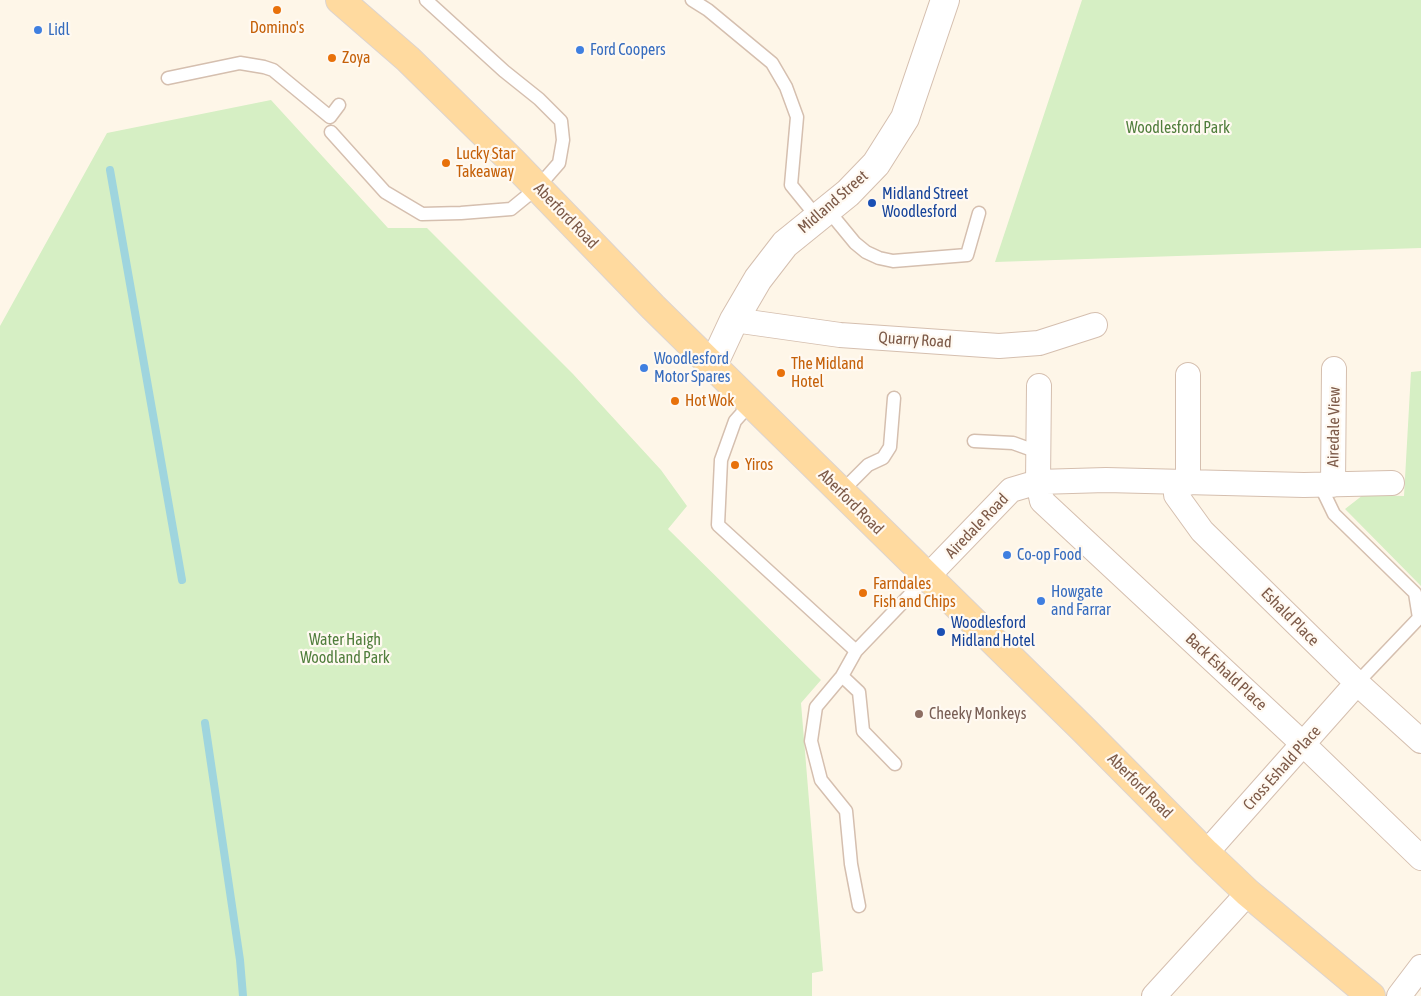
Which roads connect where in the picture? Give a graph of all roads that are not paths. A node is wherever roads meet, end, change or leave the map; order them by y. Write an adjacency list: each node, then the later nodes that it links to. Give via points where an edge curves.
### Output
1 (426, 0): 8 (lane, via 561,121 563,140 559,163)
2 (692, 0): 9 (lane, via 772,64 786,87 797,117 791,185)
3 (945, 0): 9 (street, Midland Street, via 905,118 876,164 848,193)
4 (351, 2): 8 (main road, Aberford Road)
5 (168, 78): 6 (lane, via 240,64 264,67 273,70 330,117)
6 (339, 105)
7 (331, 132): 8 (lane, via 385,192 422,214 511,209)
8 (538, 187): 13 (main road, Aberford Road)
9 (822, 213): 10 (lane, via 866,252 892,261 967,255); 11 (street, Midland Street, via 784,244)
10 (979, 213)
11 (734, 320): 12 (street, Quarry Road, via 840,335 998,346 1039,343); 13 (street, Midland Street)
12 (1095, 325)
13 (713, 365): 18 (main road, Aberford Road)
14 (1334, 369): 24 (street, Airedale View)
15 (1188, 374): 22 (street, Eshald Place)
16 (1040, 386): 20 (street, Back Eshald Place)
17 (894, 398): 25 (lane, via 890,447 883,458 868,465)
18 (750, 403): 25 (main road, Aberford Road); 27 (lane, via 735,421 721,460 718,525)
19 (974, 441): 20 (lane, via 1013,442)
20 (1038, 452): 21 (street, Back Eshald Place)
21 (1038, 482): 22 (street, Airedale Road); 26 (street, Airedale Road, via 1012,490); 31 (street, Back Eshald Place, via 1042,501)
22 (1182, 483): 24 (street, Airedale Road); 29 (street, Eshald Place, via 1176,495 1202,530)
23 (1392, 483): 24 (street, Airedale Road)
24 (1326, 485): 29 (lane, via 1334,514 1415,593 1418,618)
25 (841, 492): 26 (main road, Aberford Road)
26 (927, 577): 27 (lane, Airedale Road); 33 (main road, Aberford Road)
27 (856, 650): 28 (lane, Airedale Road)
28 (842, 676): 32 (lane, via 860,692 863,731); 36 (lane, Airedale Road, via 816,707 812,741 821,780 846,811 851,864)
29 (1357, 683): 30 (street, Eshald Place); 31 (street, Cross Eshald Place)
30 (1421, 742)
31 (1304, 744): 33 (street, Cross Eshald Place); 34 (street, Back Eshald Place)
32 (896, 764)
33 (1206, 853): 35 (main road, Aberford Road)
34 (1421, 858)
35 (1248, 893): 38 (street); 39 (main road, Aberford Road)
36 (860, 906)
37 (1421, 967): 40 (street)
38 (1154, 996)
39 (1371, 996)
40 (1399, 996)

